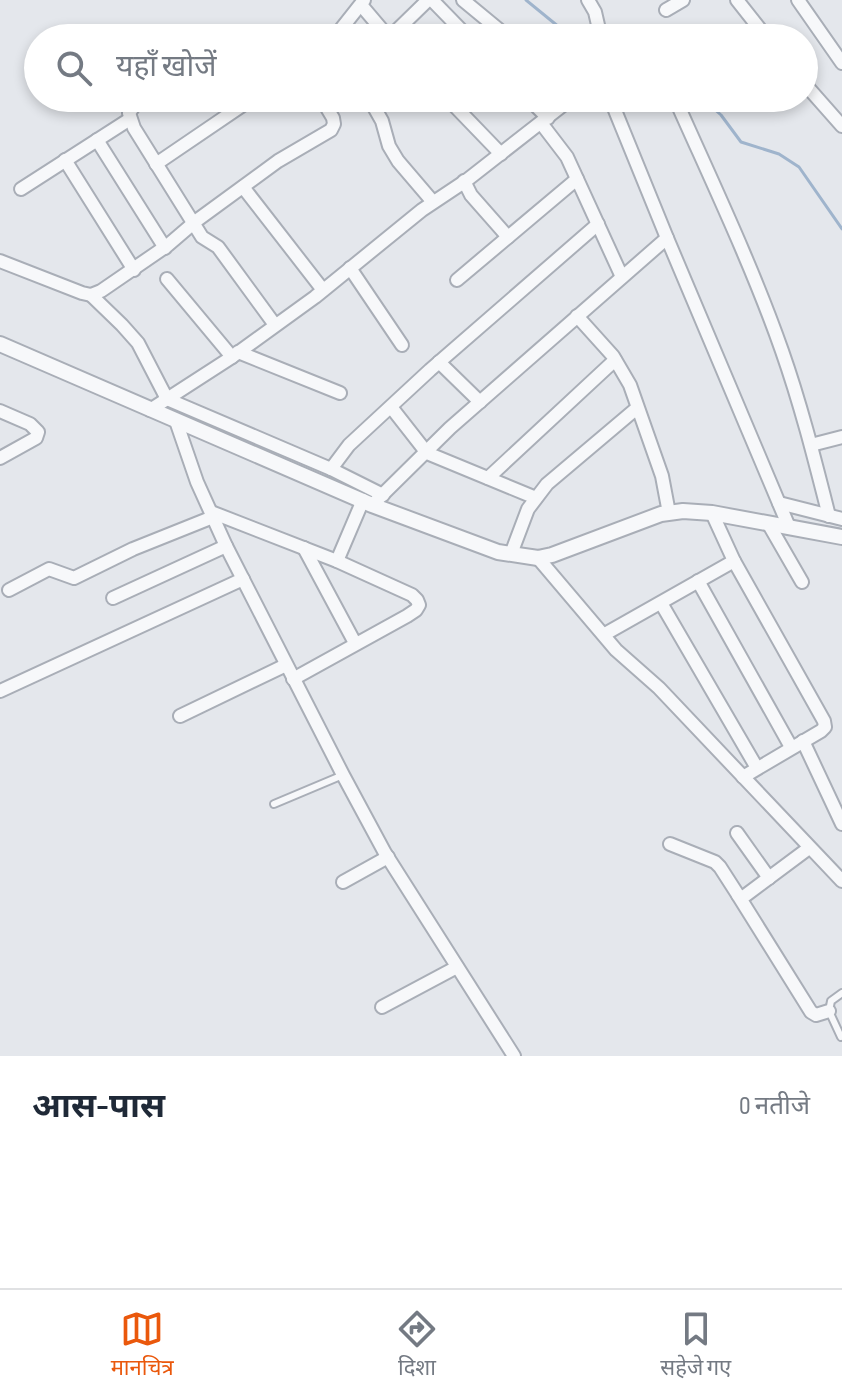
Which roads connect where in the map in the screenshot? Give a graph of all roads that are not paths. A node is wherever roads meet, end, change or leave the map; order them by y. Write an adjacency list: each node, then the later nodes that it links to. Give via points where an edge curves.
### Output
1 (430, 0): 11 (street); 12 (street)
2 (463, 0): 13 (street)
3 (588, 0): 14 (street)
4 (683, 0): 8 (street)
5 (737, 0): 15 (street)
6 (798, 0): 16 (street)
7 (362, 2): 9 (street); 10 (street)
8 (666, 10)
9 (345, 24)
10 (378, 24)
11 (404, 24)
12 (455, 24)
13 (492, 24)
14 (598, 24)
15 (756, 24)
16 (815, 24)
17 (818, 29): 18 (street)
18 (842, 63)
19 (818, 99): 31 (street)
20 (131, 112): 29 (street)
21 (232, 112): 35 (street)
22 (329, 112): 38 (street, via 331,130)
23 (377, 112): 40 (street, via 398,161)
24 (460, 112): 33 (street)
25 (538, 112): 30 (street)
26 (556, 112): 30 (street)
27 (616, 112): 44 (street)
28 (681, 112): 70 (street, via 782,350)
29 (130, 119): 32 (street); 35 (street)
30 (545, 121): 33 (street); 36 (street)
31 (842, 126)
32 (97, 140): 34 (street); 45 (street)
33 (501, 154): 37 (street)
34 (65, 160): 39 (street); 48 (street)
35 (156, 164): 41 (street)
36 (577, 179): 42 (street); 43 (street)
37 (464, 181): 40 (street); 43 (street)
38 (243, 187): 41 (street); 52 (street)
39 (21, 189)
40 (433, 202): 47 (street)
41 (193, 223): 45 (street); 55 (street, via 218,247)
42 (598, 224): 49 (street); 60 (street)
43 (508, 237): 51 (street)
44 (667, 238): 49 (street); 77 (street)
45 (165, 248): 48 (street)
46 (0, 261): 53 (street)
47 (350, 268): 52 (street); 57 (street)
48 (134, 270): 53 (street)
49 (622, 277): 54 (street)
50 (167, 279): 58 (street)
51 (457, 280)
52 (323, 290): 55 (street)
53 (91, 295): 62 (street, via 138,343)
54 (577, 316): 59 (street); 63 (street)
55 (275, 325): 58 (street)
56 (0, 344): 66 (street)
57 (402, 345)
58 (235, 355): 61 (street); 62 (street)
59 (615, 360): 65 (street); 74 (street)
60 (439, 362): 63 (street); 64 (street)
61 (340, 393)
62 (167, 399): 66 (street); 73 (street)
63 (480, 402): 71 (street)
64 (391, 407): 71 (street); 73 (street)
65 (637, 408): 75 (street); 78 (street, via 662,476)
66 (150, 410): 68 (street)
67 (0, 411): 72 (street, via 38,432)
68 (176, 421): 76 (street); 80 (street)
69 (842, 437): 70 (street)
70 (811, 445): 81 (street)
71 (427, 453): 74 (street); 76 (street)
72 (0, 458)
73 (331, 469): 76 (street)
74 (488, 478): 75 (street)
75 (536, 498): 87 (street)
76 (372, 500): 87 (street); 89 (street)
77 (779, 503): 81 (street); 83 (street)
78 (669, 513): 79 (street); 88 (street)
79 (712, 513): 82 (street); 90 (street)
80 (212, 514): 85 (street); 86 (street); 94 (street, via 80,576 49,569)
81 (836, 518)
82 (768, 523): 83 (street); 93 (street)
83 (789, 527): 84 (street)
84 (842, 537)
85 (226, 546): 91 (street); 95 (street)
86 (304, 548): 89 (street); 98 (street)
87 (511, 554): 88 (street)
88 (538, 558): 97 (street)
89 (337, 561): 98 (street, via 412,595 419,605)
90 (734, 561): 92 (street); 103 (street, via 824,721 821,731)
91 (243, 579): 99 (street); 101 (street)
92 (698, 581): 96 (street); 103 (street)
93 (802, 582)
94 (9, 590)
95 (113, 598)
96 (661, 603): 97 (street); 104 (street)
97 (605, 634): 106 (street)
98 (355, 643): 100 (street)
99 (286, 665): 100 (street); 102 (street)
100 (293, 679): 105 (street)
101 (0, 691)
102 (180, 716)
103 (797, 744): 104 (street); 108 (street)
104 (757, 768): 106 (street)
105 (343, 775): 107 (lane); 112 (street)
106 (743, 777): 111 (street)
107 (274, 804)
108 (841, 818)
109 (737, 833): 113 (street)
110 (670, 844): 116 (street, via 715,862)
111 (809, 848): 113 (street); 114 (street)
112 (388, 857): 115 (street); 117 (street)
113 (769, 878): 116 (street)
114 (842, 881)
115 (343, 882)
116 (738, 895): 120 (street, via 811,1012)
117 (457, 967): 119 (street); 122 (street)
118 (842, 993): 120 (lane, via 831,1001)
119 (382, 1007)
120 (829, 1011): 121 (lane)
121 (841, 1037)
122 (514, 1056)

